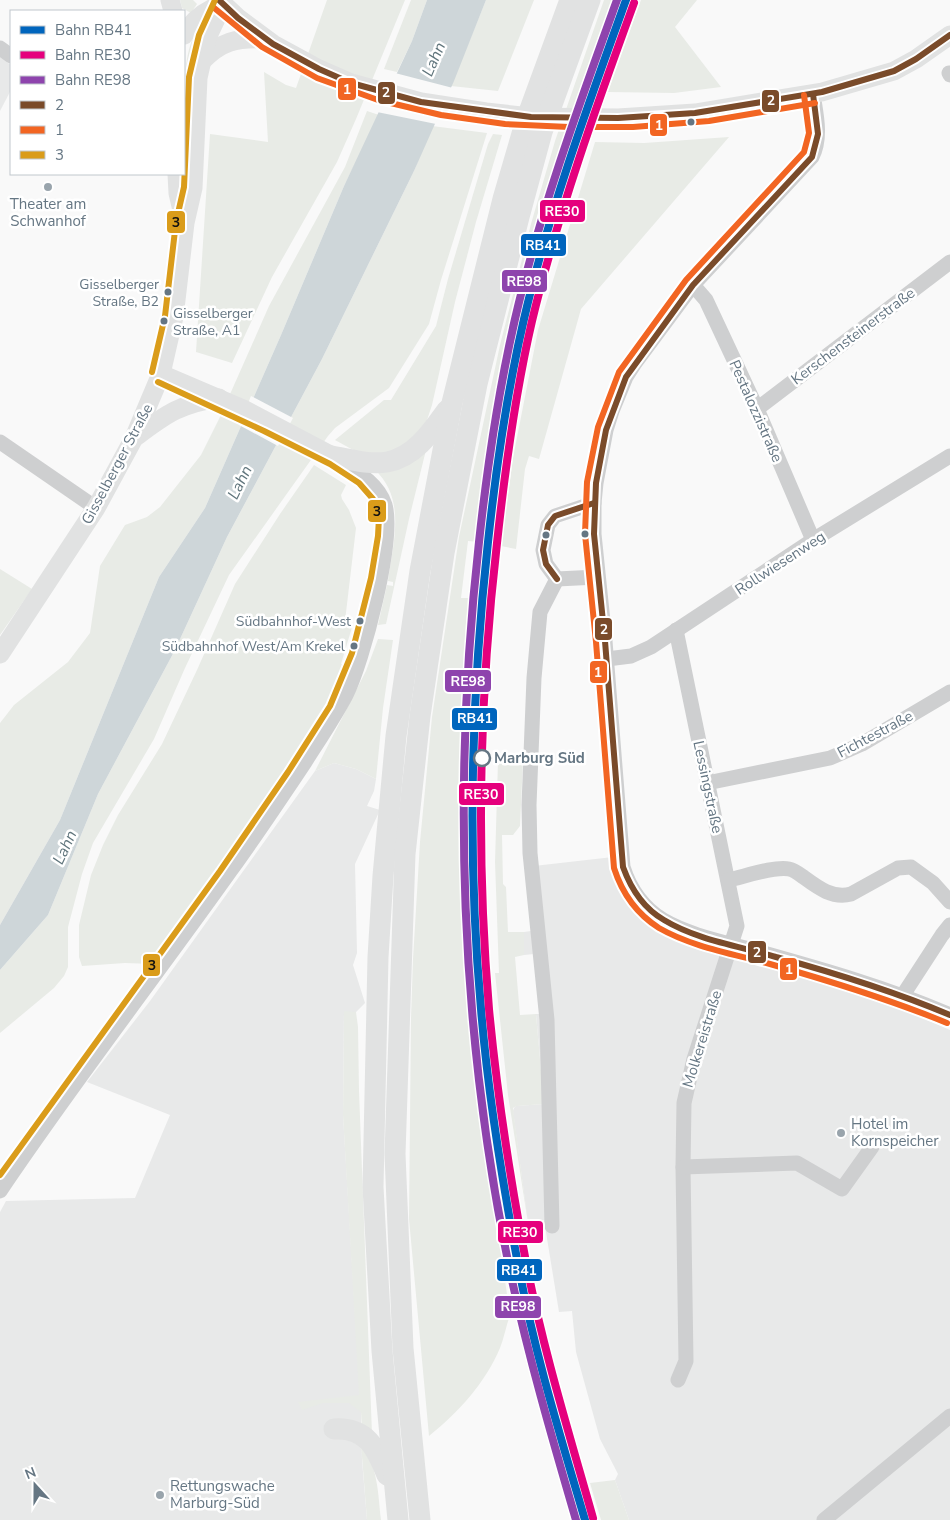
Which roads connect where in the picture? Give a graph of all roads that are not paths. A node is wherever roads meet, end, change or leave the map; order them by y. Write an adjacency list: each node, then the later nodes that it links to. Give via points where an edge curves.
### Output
1 (570, 0): 15 (highway, via 526,120)
2 (590, 0): 47 (highway, via 542,132 477,384 444,553 419,726 405,854 395,1154 403,1348)
3 (221, 2): 4 (main road, via 194,20); 6 (main road); 7 (main road, Gisselberger Straße)
4 (185, 34)
5 (950, 35): 8 (main road, via 894,71)
6 (264, 39): 7 (main road, via 248,38 225,43); 8 (main road, via 351,83 420,102 531,117 695,113)
7 (201, 62): 10 (main road, Gisselberger Straße, via 196,96 193,188)
8 (813, 94): 12 (street, via 818,138 812,157)
9 (176, 175): 10 (main road, Gisselberger Straße)
10 (185, 223): 13 (main road, Gisselberger Straße, via 176,305)
11 (950, 262): 16 (street, Kerschensteinerstraße)
12 (693, 285): 16 (street, Pestalozzistraße, via 706,300); 22 (street, via 635,362 620,389 606,430)
13 (161, 374): 14 (main road); 17 (main road, Gisselberger Straße)
14 (219, 398): 17 (main road, via 175,410); 19 (main road)
15 (452, 403): 21 (highway, via 429,435 410,452 386,462); 45 (highway, via 418,580 396,736 378,957 373,1187)
16 (757, 409): 24 (street, Pestalozzistraße)
17 (134, 438): 23 (main road, Gisselberger Straße)
18 (0, 442): 23 (street)
19 (332, 456): 21 (highway)
20 (950, 456): 24 (street, Rollwiesenweg)
21 (361, 467): 40 (street, via 379,493 388,523 375,600 347,692 271,814)
22 (594, 503): 25 (street, via 555,516 545,530 543,550 546,564); 26 (street)
23 (96, 508): 28 (main road, Gisselberger Straße)
24 (813, 540): 27 (street, Rollwiesenweg)
25 (554, 576): 26 (street); 41 (street, via 540,612 529,805 530,853 547,1020)
26 (598, 577): 29 (street)
27 (676, 630): 29 (street, Rollwiesenweg, via 631,656); 31 (street, Lessingstraße)
28 (0, 654)
29 (607, 659): 35 (street, via 621,853 629,883 641,902 661,919)
30 (950, 692): 31 (street, Fichtestraße, via 862,744 830,758)
31 (707, 783): 32 (street, Lessingstraße)
32 (728, 880): 33 (street, via 780,868 789,869 821,889 842,896 898,868 911,867 933,883); 35 (street, Lessingstraße, via 738,926)
33 (950, 902)
34 (950, 926): 36 (street)
35 (732, 944): 36 (street); 39 (street, Molkereistraße, via 688,1081 684,1103)
36 (903, 995): 37 (street)
37 (950, 1015)
38 (872, 1147): 39 (street, via 842,1189 797,1163)
39 (683, 1167): 42 (street, Molkereistraße, via 686,1361)
40 (0, 1191)
41 (552, 1226)
42 (678, 1380)
43 (950, 1416): 48 (street)
44 (334, 1429): 45 (highway, via 356,1431 371,1443)
45 (394, 1495): 46 (highway)
46 (398, 1520)
47 (420, 1520)
48 (824, 1520)

